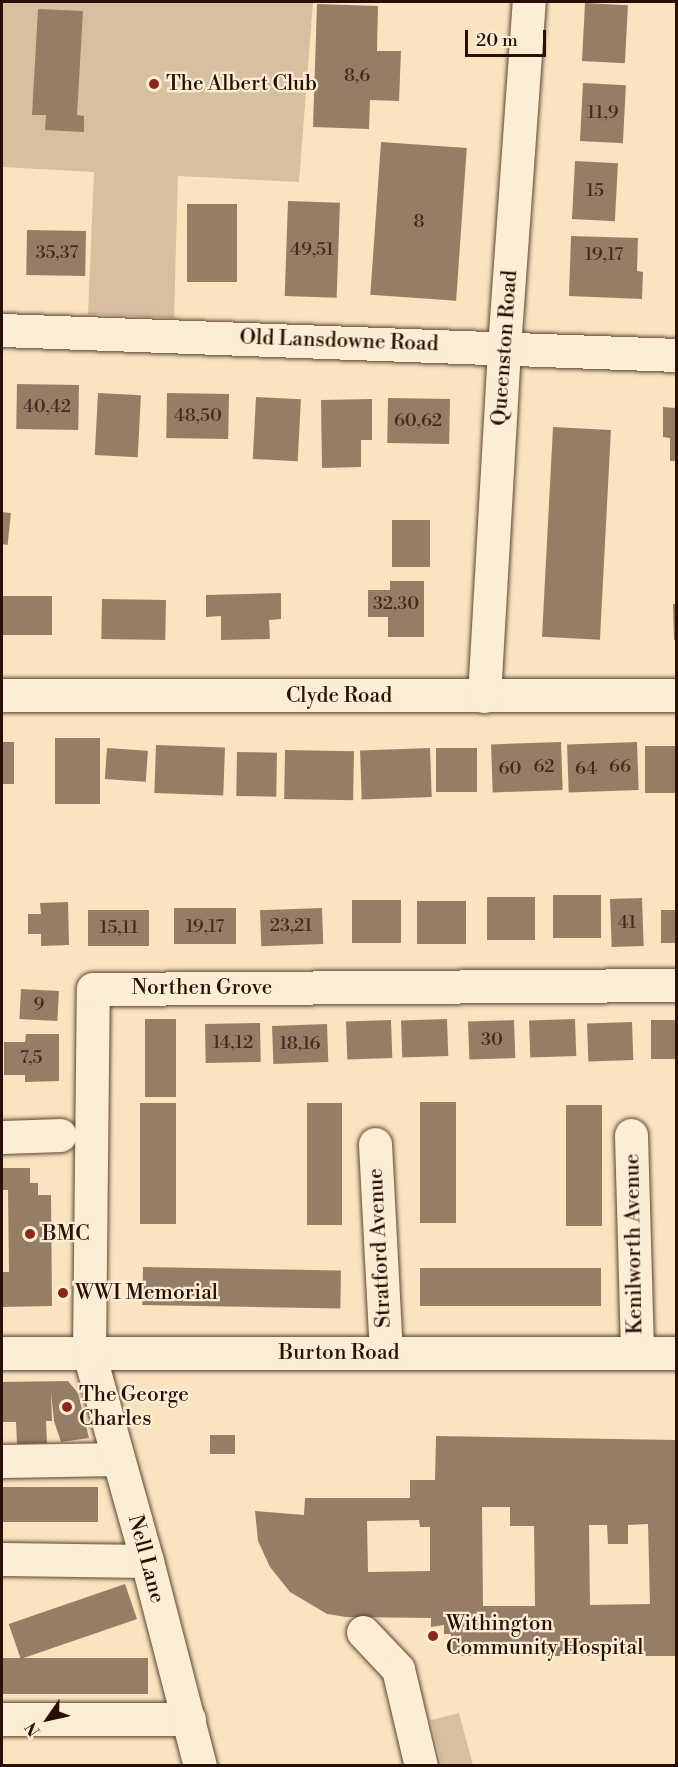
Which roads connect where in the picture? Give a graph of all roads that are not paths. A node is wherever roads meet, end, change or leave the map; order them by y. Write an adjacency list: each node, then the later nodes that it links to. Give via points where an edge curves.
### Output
1 (529, 2): 3 (street, Queenston Road)
2 (2, 330): 3 (street, Old Lansdowne Road)
3 (504, 347): 4 (street, Old Lansdowne Road); 7 (street, Queenston Road)
4 (676, 355)
5 (2, 695): 7 (street, Clyde Road)
6 (676, 695): 7 (street, Clyde Road)
7 (484, 696)
8 (676, 985): 14 (street, Northen Grove, via 93,988)
9 (60, 1135): 11 (street)
10 (631, 1135): 16 (street, Kenilworth Avenue)
11 (2, 1137)
12 (375, 1143): 15 (street, Stratford Avenue)
13 (2, 1353): 14 (street, Burton Road)
14 (89, 1353): 15 (street, Burton Road); 18 (street, Nell Lane)
15 (386, 1353): 16 (street, Burton Road)
16 (636, 1353): 17 (street, Burton Road)
17 (676, 1353)
18 (118, 1459): 19 (street); 21 (street, Nell Lane)
19 (2, 1461)
20 (2, 1559): 21 (street)
21 (147, 1561): 24 (street, Nell Lane)
22 (363, 1632): 26 (street, via 398,1669)
23 (2, 1719): 24 (street)
24 (189, 1719): 25 (street, Nell Lane)
25 (200, 1766)
26 (422, 1766)

